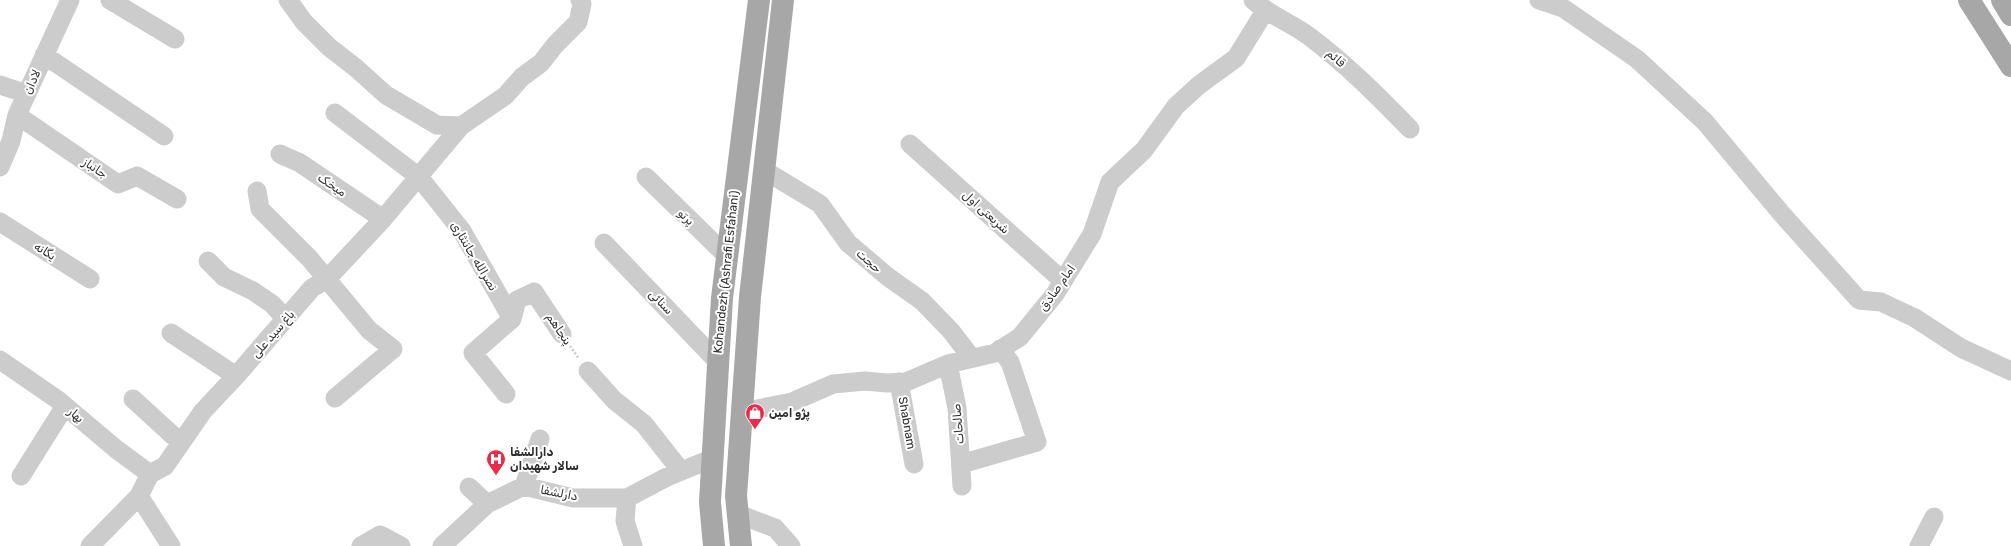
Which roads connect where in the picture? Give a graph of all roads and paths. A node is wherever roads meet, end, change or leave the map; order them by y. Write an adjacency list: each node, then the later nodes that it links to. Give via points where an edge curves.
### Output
1 (110, 0): 12 (street)
2 (288, 0): 19 (street, via 304,22 324,42 386,95 437,125)
3 (580, 0): 19 (street, باغ سید علی, via 582,4 578,22 541,63 522,77 504,96)
4 (759, 0): 33 (main road, Kohandezh (Ashrafi Esfahani))
5 (783, 0): 25 (main road)
6 (1539, 0): 48 (street, via 1563,8 1637,59 1705,122 1781,213 1859,300 1881,302 1915,318 1960,348)
7 (1969, 0): 14 (main road)
8 (2002, 0): 11 (main road)
9 (68, 1): 13 (street, لادان)
10 (1259, 6): 20 (street, قائم, via 1301,31 1335,56); 37 (street, امام صادق, via 1236,58 1199,85 1176,106 1144,150 1110,182 1092,234)
11 (2011, 15)
12 (175, 39)
13 (44, 55): 16 (street, لادان); 21 (street)
14 (2011, 66)
15 (0, 85): 16 (street)
16 (27, 94): 18 (street, لادان)
17 (335, 114): 26 (street, نصرالله جاننثاری)
18 (17, 116): 24 (street, لادان, via 11,141); 29 (street, جانباز, via 118,184 137,176)
19 (461, 126): 26 (street, باغ سید علی)
20 (1410, 128)
21 (164, 136)
22 (910, 144): 37 (street, شریعتی اول)
23 (280, 154): 30 (street, میخک, via 300,163)
24 (0, 167)
25 (764, 170): 43 (street, حجت, via 820,204 848,243 888,277 922,301 951,331); 55 (main road, via 750,297)
26 (419, 177): 30 (street, باغ سید علی); 39 (street, نصرالله جاننثاری, via 462,231)
27 (646, 177): 33 (street, پرتو)
28 (257, 191): 36 (street, via 260,209 310,259)
29 (177, 199)
30 (383, 219): 36 (street, باغ سید علی)
31 (0, 222): 35 (street, یگانه)
32 (604, 243): 45 (street, سنائی)
33 (727, 256): 45 (main road, Kohandezh (Ashrafi Esfahani))
34 (208, 261): 38 (street, via 224,277 253,291 272,304)
35 (90, 280)
36 (326, 280): 38 (street, باغ سید علی, via 312,288); 52 (street, via 369,330 393,349)
37 (1063, 281): 42 (street, امام صادق, via 1020,337)
38 (286, 319): 49 (street, باغ سید علی)
39 (512, 319): 41 (street, پنجاهم, via 516,300 534,292); 51 (street, via 473,353)
40 (171, 333): 49 (street)
41 (562, 334): 47 (path, پنجاهم)
42 (1000, 349): 43 (street, امام صادق, via 995,353); 60 (street, via 1010,362 1037,442)
43 (971, 357): 46 (street, امام صادق)
44 (0, 360): 54 (street, بهار)
45 (717, 361): 58 (main road, Kohandezh (Ashrafi Esfahani))
46 (948, 364): 50 (street, امام صادق, via 906,382); 60 (street, صالحات, via 957,408)
47 (588, 371): 61 (street, via 614,400 644,424)
48 (2011, 371)
49 (236, 376): 57 (street, باغ سید علی, via 203,411)
50 (899, 382): 55 (street, امام صادق, via 865,381 833,384 792,402); 59 (street, Shabnam)
51 (506, 394)
52 (335, 398)
53 (133, 399): 57 (street)
54 (65, 406): 62 (street, بهار); 63 (street)
55 (742, 412): 70 (main road, via 736,496)
56 (540, 439): 65 (street)
57 (180, 442): 62 (street, باغ سید علی, via 165,466)
58 (713, 458): 61 (street, دارلشفا); 78 (main road, Kohandezh (Ashrafi Esfahani), via 710,502)
59 (914, 464)
60 (961, 464): 66 (street, صالحات)
61 (681, 471): 68 (street, دارلشفا)
62 (150, 474): 67 (street)
63 (21, 476)
64 (469, 486): 69 (street)
65 (524, 486): 68 (street, دارلشفا, via 573,498); 69 (street, دارلشفا)
66 (962, 486)
67 (139, 496): 74 (street); 75 (street)
68 (627, 498): 77 (street, via 625,522)
69 (486, 504): 72 (street, دارلشفا)
70 (738, 514): 79 (main road); 80 (street, via 775,528)
71 (1934, 517): 81 (street)
72 (451, 543)
73 (364, 545): 76 (street, via 380,535)
74 (90, 546)
75 (171, 546)
76 (401, 546)
77 (633, 546)
78 (714, 546)
79 (741, 546)
80 (791, 546)
81 (1919, 546)

